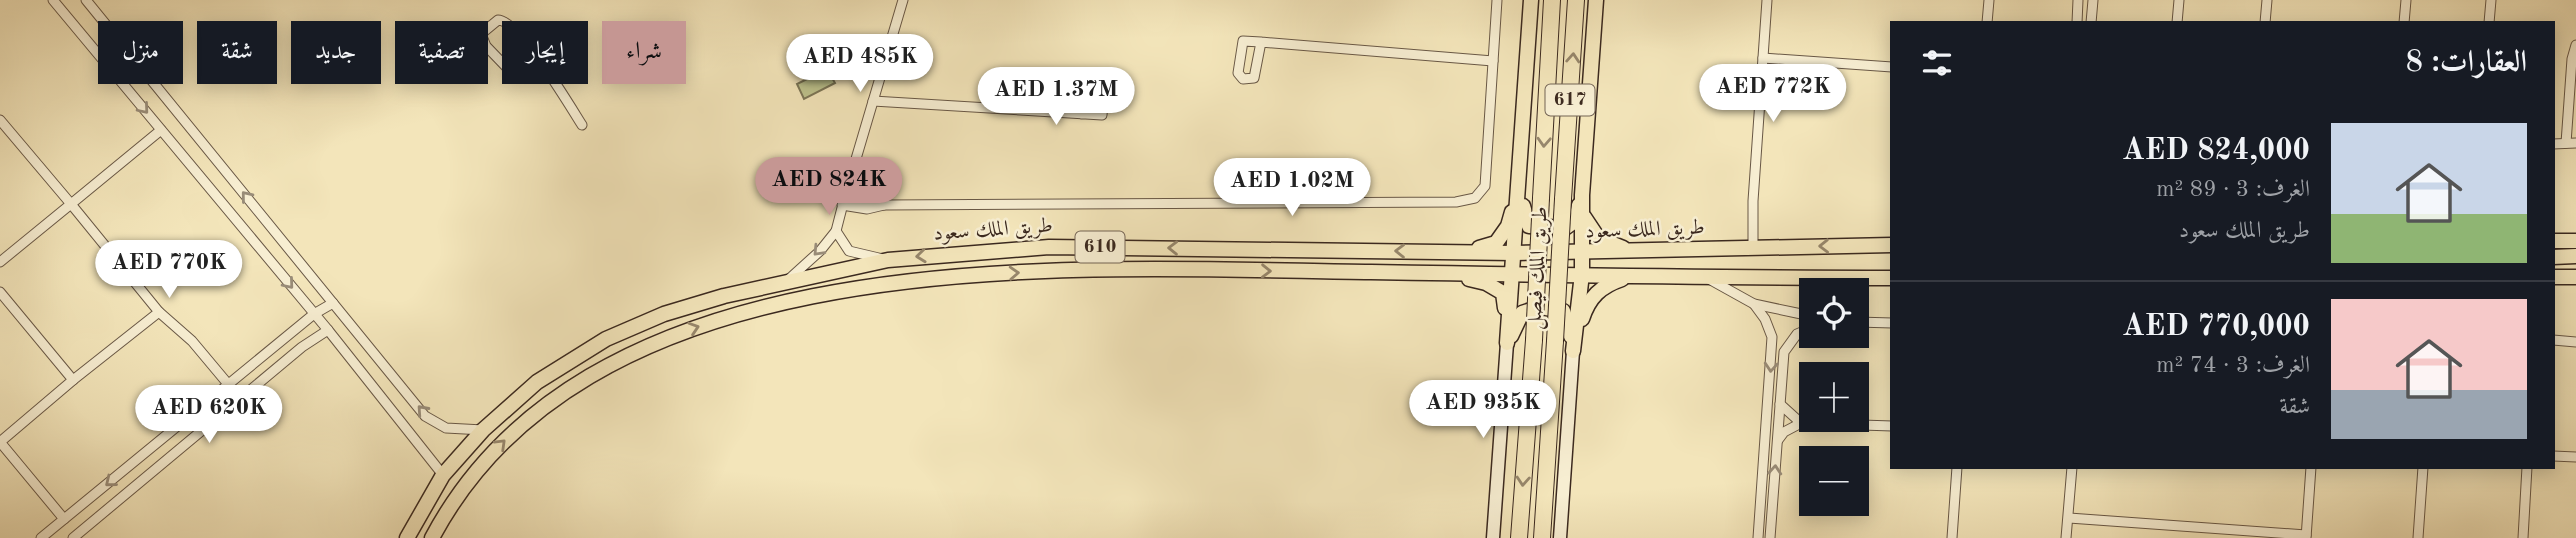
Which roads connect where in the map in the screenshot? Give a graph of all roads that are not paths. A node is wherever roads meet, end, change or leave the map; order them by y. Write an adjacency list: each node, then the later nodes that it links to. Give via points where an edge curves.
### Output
1 (53, 0): 35 (street, one-way to 35)
2 (86, 0): 65 (street, one-way to 2)
3 (903, 0): 31 (street)
4 (1497, 0): 28 (street)
5 (1531, 0): 37 (main road)
6 (1552, 0): 105 (highway, طريق الملك فيصل / 617, one-way to 105, bridge)
7 (1576, 0): 106 (highway, طريق الملك فيصل / 617, one-way to 7, bridge)
8 (1596, 0): 38 (main road)
9 (1767, 0): 27 (street)
10 (1989, 0): 17 (street)
11 (2078, 0): 18 (street)
12 (2093, 0): 19 (street)
13 (2179, 0): 20 (street)
14 (2267, 0): 21 (street)
15 (2406, 0): 22 (street)
16 (2491, 0): 23 (street)
17 (1987, 21)
18 (2077, 21)
19 (2091, 21)
20 (2177, 21)
21 (2265, 21)
22 (2404, 21)
23 (2490, 21)
24 (1261, 42): 28 (street)
25 (2576, 45): 36 (street)
26 (535, 55): 26 (street, via 502,19 481,34 512,74)
27 (1763, 58): 29 (street); 46 (street)
28 (1493, 61): 39 (street, via 1485,186 1475,198 1309,204 884,205)
29 (1890, 67)
30 (554, 84): 34 (street)
31 (873, 102): 32 (street); 39 (street)
32 (1080, 114)
33 (0, 120): 40 (street)
34 (582, 125)
35 (161, 130): 40 (street); 69 (street, one-way to 69)
36 (2571, 143)
37 (1520, 184): 38 (main road, via 1524,219 1536,229 1565,228 1576,220); 48 (main road, via 1508,226 1496,243); 49 (main road)
38 (1582, 195): 41 (main road)
39 (844, 200): 42 (street)
40 (71, 204): 54 (street); 67 (street)
41 (1583, 216): 47 (main road, via 1598,239); 50 (main road)
42 (836, 231): 53 (street, via 849,251); 63 (street, one-way to 63)
43 (2555, 241): 44 (main road)
44 (2576, 241)
45 (1890, 244): 46 (main road, طريق الملك سعود / 610, one-way to 46)
46 (1753, 247): 47 (main road, طريق الملك سعود / 610)
47 (1638, 251): 50 (main road, طريق الملك سعود / 610)
48 (1440, 252): 49 (main road, طريق الملك سعود / 610); 53 (main road, طريق الملك سعود / 610, one-way to 53, via 1049,247)
49 (1514, 253): 50 (main road, طريق الملك سعود / 610); 56 (main road)
50 (1583, 253): 57 (main road)
51 (2576, 256): 52 (main road)
52 (2555, 257)
53 (888, 260): 63 (main road, طريق الملك سعود / 610)
54 (0, 262)
55 (1436, 273): 56 (main road, طريق الملك سعود / 610); 76 (main road, via 1486,283 1503,293); 103 (main road, طريق الملك سعود / 610, one-way to 55, via 465,485 496,448 569,387 659,340 718,320 921,278 1055,271)
56 (1512, 273): 57 (main road, طريق الملك سعود / 610); 76 (main road)
57 (1582, 274): 58 (main road, طريق الملك سعود / 610); 77 (main road)
58 (1635, 275): 61 (main road, طريق الملك سعود / 610); 77 (main road, via 1605,284 1589,300)
59 (2555, 277): 60 (main road)
60 (2576, 277)
61 (1707, 278): 62 (main road, طريق الملك سعود / 610); 66 (street)
62 (1890, 278)
63 (788, 280): 85 (main road, طريق الملك سعود / 610, via 664,314 606,339 537,382)
64 (0, 292): 78 (street)
65 (333, 303): 69 (street); 85 (street, one-way to 65, via 435,424)
66 (1754, 304): 68 (street); 108 (street, one-way to 108, via 1772,337)
67 (159, 312): 78 (street); 79 (street, via 192,341)
68 (1799, 313)
69 (314, 314): 72 (street); 79 (street)
70 (1869, 323): 71 (street)
71 (1890, 323)
72 (328, 330): 95 (street); 101 (street)
73 (1799, 333): 80 (street, via 1784,352)
74 (2555, 340): 75 (street)
75 (2576, 342)
76 (1507, 344): 77 (main road, via 1522,313 1549,308 1563,311 1568,319); 104 (main road)
77 (1573, 351): 107 (main road)
78 (73, 380): 87 (street)
79 (228, 384): 97 (street, one-way to 97)
80 (1780, 404): 81 (street); 86 (street)
81 (1799, 421)
82 (1799, 424): 86 (street)
83 (1869, 425): 84 (street)
84 (1890, 426)
85 (483, 430): 95 (main road, طريق الملك سعود / 610)
86 (1777, 441): 109 (street, one-way to 86)
87 (0, 442): 97 (street)
88 (2555, 456): 89 (street)
89 (2576, 457)
90 (1957, 469): 110 (street)
91 (2072, 469): 96 (street)
92 (2311, 469): 99 (street)
93 (2423, 469): 112 (street)
94 (2527, 469): 113 (street)
95 (443, 475): 102 (main road, طريق الملك سعود / 610)
96 (2069, 518): 98 (street); 111 (street)
97 (64, 519): 100 (street)
98 (2286, 536): 99 (street)
99 (2306, 536)
100 (41, 538)
101 (73, 538)
102 (407, 538)
103 (432, 538)
104 (1493, 538)
105 (1519, 538)
106 (1542, 538)
107 (1560, 538)
108 (1758, 538)
109 (1770, 538)
110 (1952, 538)
111 (2066, 538)
112 (2418, 538)
113 (2523, 538)

